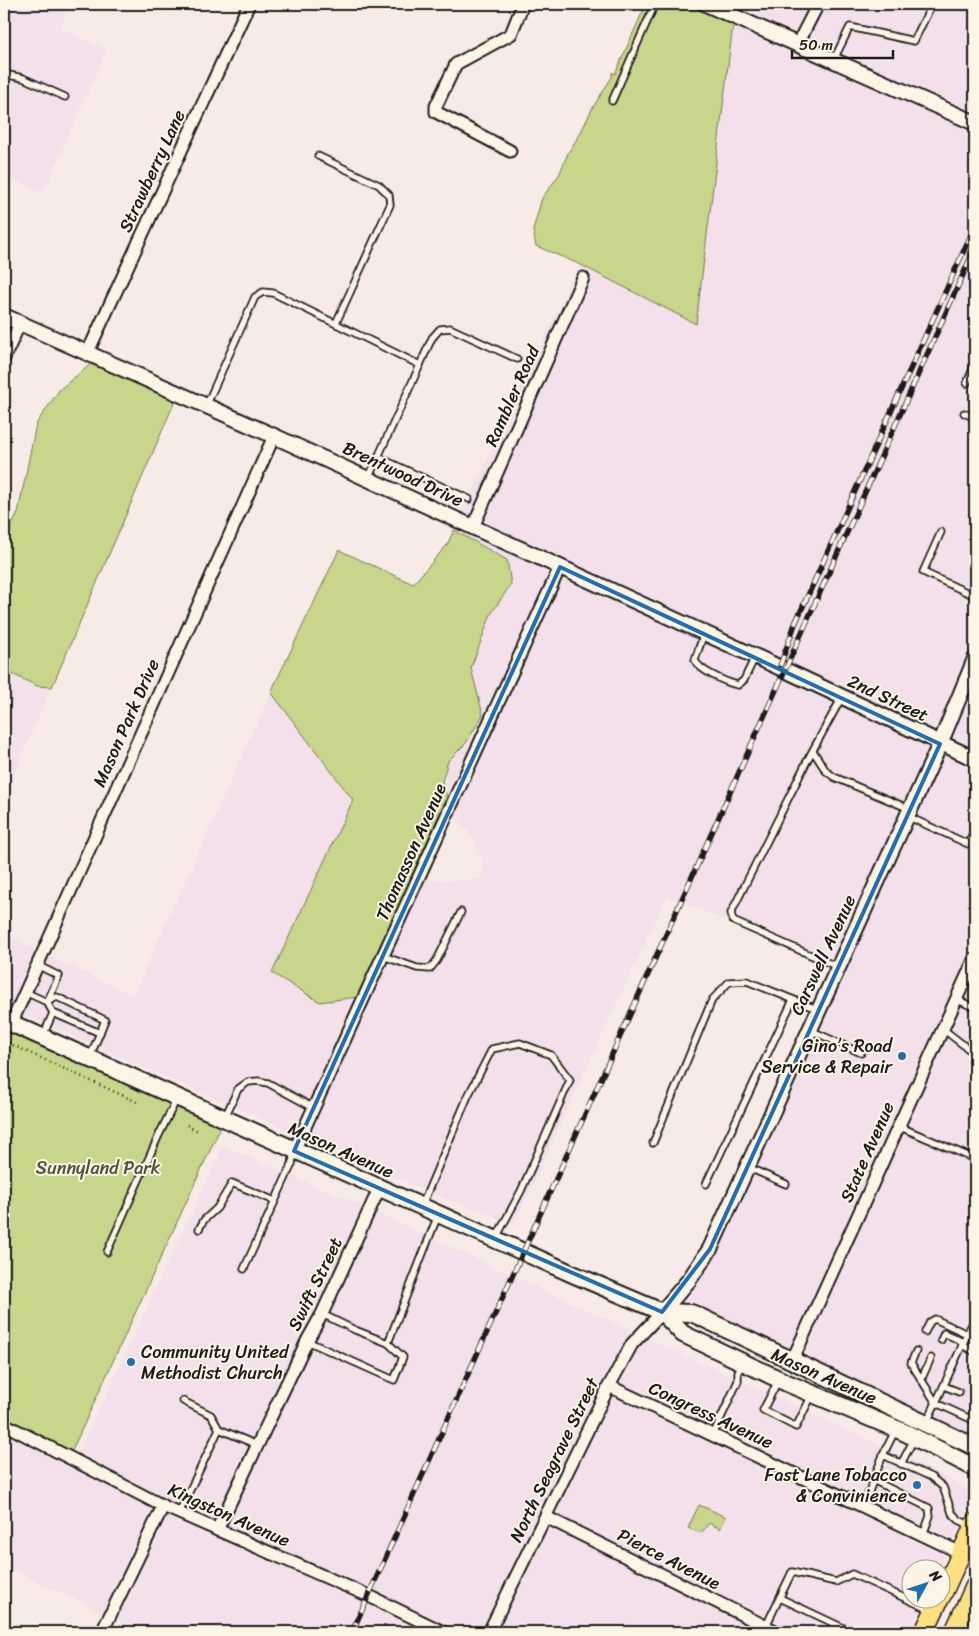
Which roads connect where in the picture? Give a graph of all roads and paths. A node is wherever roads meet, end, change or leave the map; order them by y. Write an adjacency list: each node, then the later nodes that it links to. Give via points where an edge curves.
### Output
1 (249, 4): 19 (street, Strawberry Lane)
2 (524, 4): 13 (street, via 511,34 456,64 436,106 436,112)
3 (655, 4): 11 (lane)
4 (706, 4): 7 (street)
5 (818, 4): 7 (street)
6 (932, 4): 8 (lane, via 914,42 850,27)
7 (797, 45): 8 (street)
8 (833, 61): 12 (street)
9 (4, 74): 10 (lane, via 23,78)
10 (66, 97)
11 (612, 101)
12 (975, 124)
13 (510, 151)
14 (318, 156): 18 (lane, via 379,185 389,195 390,205)
15 (582, 278): 32 (street, Rambler Road)
16 (4, 316): 17 (street, Brentwood Drive)
17 (20, 323): 19 (street, Brentwood Drive); 20 (street)
18 (336, 323): 23 (lane); 25 (lane, via 273,293 263,292 255,296)
19 (87, 354): 25 (street, Brentwood Drive)
20 (4, 358)
21 (517, 359): 23 (lane, via 450,328 440,328)
22 (975, 364): 24 (lane)
23 (420, 365): 29 (lane)
24 (967, 382)
25 (206, 406): 28 (street, Brentwood Drive)
26 (964, 413): 27 (lane)
27 (975, 418)
28 (274, 436): 30 (street, Brentwood Drive); 49 (street, Mason Park Drive)
29 (378, 457): 30 (lane); 31 (lane)
30 (368, 479): 32 (street, Brentwood Drive)
31 (469, 498)
32 (473, 527): 34 (street, Brentwood Drive)
33 (941, 532): 35 (lane, via 923,572)
34 (560, 567): 36 (street, Brentwood Drive); 47 (street, Thomasson Avenue)
35 (975, 596)
36 (704, 633): 37 (street, Brentwood Drive); 37 (lane, via 695,660 698,667 706,672 738,684 744,680)
37 (755, 656): 39 (street, Brentwood Drive)
38 (975, 659): 41 (street, Carswell Avenue)
39 (785, 670): 40 (street, 2nd Street)
40 (842, 697): 41 (street, 2nd Street); 42 (lane)
41 (940, 744): 43 (street, 2nd Street); 44 (street, Carswell Avenue)
42 (812, 751): 44 (lane, via 834,777); 50 (lane, via 731,913 733,921)
43 (975, 759)
44 (909, 812): 45 (lane, via 968,844); 50 (street, Carswell Avenue)
45 (975, 829)
46 (461, 912): 47 (lane, via 430,970)
47 (383, 956): 69 (street, Thomasson Avenue)
48 (975, 958): 52 (street, State Avenue)
49 (37, 965): 51 (street, Mason Park Drive); 54 (lane, via 59,976)
50 (839, 967): 56 (street, Carswell Avenue)
51 (25, 992): 54 (lane); 58 (street, Mason Park Drive)
52 (956, 999): 55 (lane); 59 (street, State Avenue)
53 (793, 1000): 56 (lane); 74 (lane, via 747,981 729,982 712,1000); 78 (lane)
54 (47, 1002): 57 (lane); 61 (lane, via 57,997 105,1020)
55 (975, 1008)
56 (819, 1010): 60 (street, Carswell Avenue)
57 (53, 1013): 61 (lane); 62 (lane)
58 (7, 1022): 62 (main road, Mason Avenue)
59 (943, 1029): 65 (lane); 72 (street, State Avenue)
60 (810, 1030): 64 (lane); 77 (street, Carswell Avenue)
61 (100, 1033): 66 (lane)
62 (42, 1038): 66 (main road, Mason Avenue)
63 (4, 1041): 68 (path)
64 (861, 1053)
65 (975, 1054)
66 (89, 1059): 67 (main road, Mason Avenue)
67 (177, 1098): 70 (main road, Mason Avenue); 86 (lane)
68 (139, 1103)
69 (314, 1108): 70 (lane, via 268,1083 248,1082 238,1089); 75 (street, Thomasson Avenue)
70 (224, 1120): 75 (main road, Mason Avenue)
71 (187, 1125): 73 (path)
72 (898, 1126): 76 (lane); 100 (street, State Avenue)
73 (198, 1131)
74 (653, 1143)
75 (294, 1151): 80 (main road, Mason Avenue); 81 (lane, via 292,1164)
76 (975, 1159)
77 (747, 1167): 79 (lane); 88 (street, Carswell Avenue, via 710,1249)
78 (706, 1184)
79 (786, 1184)
80 (379, 1189): 82 (main road, Mason Avenue); 89 (street, Swift Street)
81 (274, 1201): 84 (lane, via 232,1183); 87 (lane)
82 (421, 1207): 83 (main road, Mason Avenue); 85 (lane, via 468,1096 492,1049 520,1043 551,1055 570,1080 521,1191)
83 (438, 1215): 85 (main road, Mason Avenue); 95 (lane)
84 (199, 1229)
85 (495, 1240): 88 (main road, Mason Avenue)
86 (107, 1252)
87 (244, 1269)
88 (662, 1312): 100 (main road, Mason Avenue, via 691,1314); 101 (main road, Mason Avenue, via 683,1334); 104 (street, North Seagrave Street, via 632,1344)
89 (322, 1314): 94 (street, Swift Street); 95 (lane)
90 (975, 1328): 92 (lane, via 971,1326)
91 (925, 1332): 92 (lane, via 935,1319)
92 (967, 1334): 96 (lane)
93 (941, 1340): 96 (lane, via 944,1333)
94 (307, 1341): 95 (lane, via 394,1380 403,1356); 117 (street, Swift Street)
95 (388, 1343)
96 (963, 1344): 98 (lane); 105 (lane)
97 (916, 1351): 103 (lane, via 911,1363)
98 (975, 1352)
99 (932, 1358): 103 (lane)
100 (792, 1361): 111 (main road, Mason Avenue)
101 (743, 1362): 102 (main road, Mason Avenue); 115 (lane, via 738,1381)
102 (778, 1379): 107 (main road, Mason Avenue); 107 (lane, via 763,1410 796,1427)
103 (921, 1380): 109 (lane)
104 (609, 1386): 115 (street, Congress Avenue); 126 (street, North Seagrave Street)
105 (944, 1386): 106 (lane); 109 (lane)
106 (959, 1392)
107 (813, 1394): 114 (main road, Mason Avenue)
108 (183, 1401): 113 (lane, via 211,1415)
109 (936, 1403): 110 (lane); 111 (lane)
110 (975, 1421)
111 (927, 1423): 118 (main road, Mason Avenue)
112 (4, 1424): 123 (street, Kingston Avenue)
113 (219, 1429): 117 (lane); 125 (lane)
114 (896, 1429): 116 (main road, Mason Avenue); 119 (lane)
115 (713, 1435): 124 (street, Congress Avenue)
116 (914, 1438): 120 (lane); 121 (main road, Mason Avenue)
117 (257, 1445): 128 (street, Swift Street)
118 (975, 1447)
119 (883, 1456): 120 (lane); 122 (lane)
120 (902, 1464): 127 (lane, via 931,1477 944,1487 952,1513 959,1520)
121 (975, 1468)
122 (873, 1480): 124 (lane); 129 (lane, via 929,1508 930,1516)
123 (163, 1506): 125 (street, Kingston Avenue); 137 (street)
124 (862, 1507): 129 (street, Congress Avenue)
125 (179, 1513): 128 (street, Kingston Avenue)
126 (546, 1517): 136 (street, Pierce Avenue); 139 (street, North Seagrave Street)
127 (974, 1525): 130 (main road)
128 (217, 1530): 138 (street, Kingston Avenue)
129 (923, 1535): 130 (street, Congress Avenue)
130 (961, 1554): 131 (main road)
131 (952, 1574)
132 (975, 1586): 143 (main road)
133 (902, 1590): 134 (lane, via 852,1574 836,1582 792,1572)
134 (780, 1598): 136 (lane); 141 (lane)
135 (936, 1608): 142 (main road)
136 (766, 1628): 140 (street, Pierce Avenue)
137 (102, 1632)
138 (443, 1632)
139 (489, 1632)
140 (777, 1632)
141 (852, 1632)
142 (924, 1632)
143 (954, 1632)

